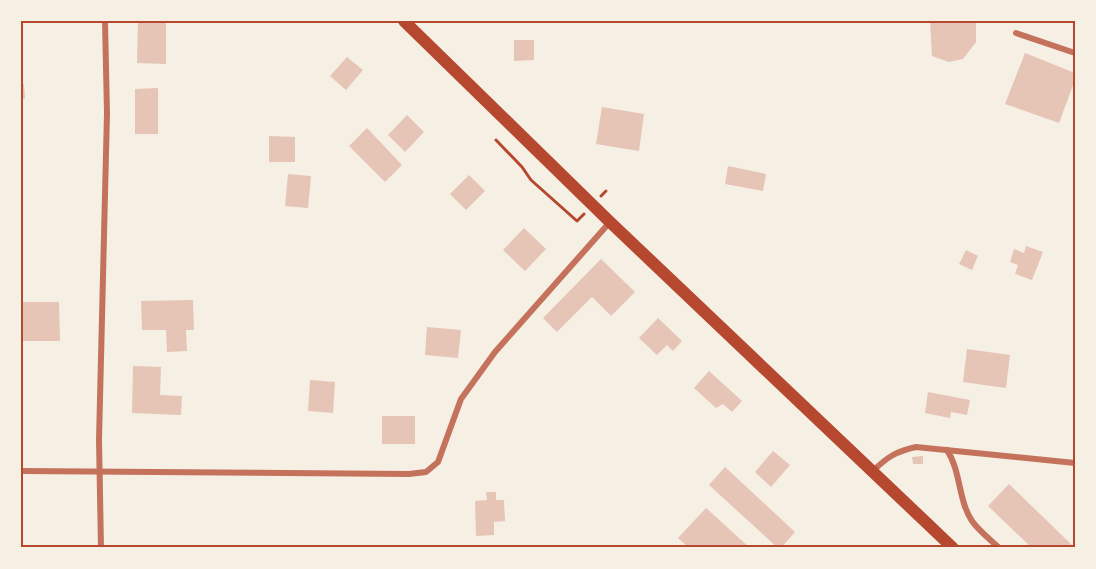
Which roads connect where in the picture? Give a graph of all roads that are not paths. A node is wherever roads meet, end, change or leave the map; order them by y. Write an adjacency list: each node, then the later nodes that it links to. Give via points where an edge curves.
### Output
1 (105, 21): 10 (street, via 107,113)
2 (404, 21): 5 (main road)
3 (1016, 33): 4 (street)
4 (1075, 53)
5 (610, 222): 9 (main road); 10 (street, via 495,352 460,399 438,462 426,472)
6 (947, 450): 7 (street); 9 (street, via 899,450); 13 (street, via 972,522)
7 (1075, 464)
8 (21, 471): 10 (street)
9 (873, 471): 12 (main road)
10 (100, 472): 11 (street)
11 (101, 548)
12 (953, 548)
13 (999, 548)

